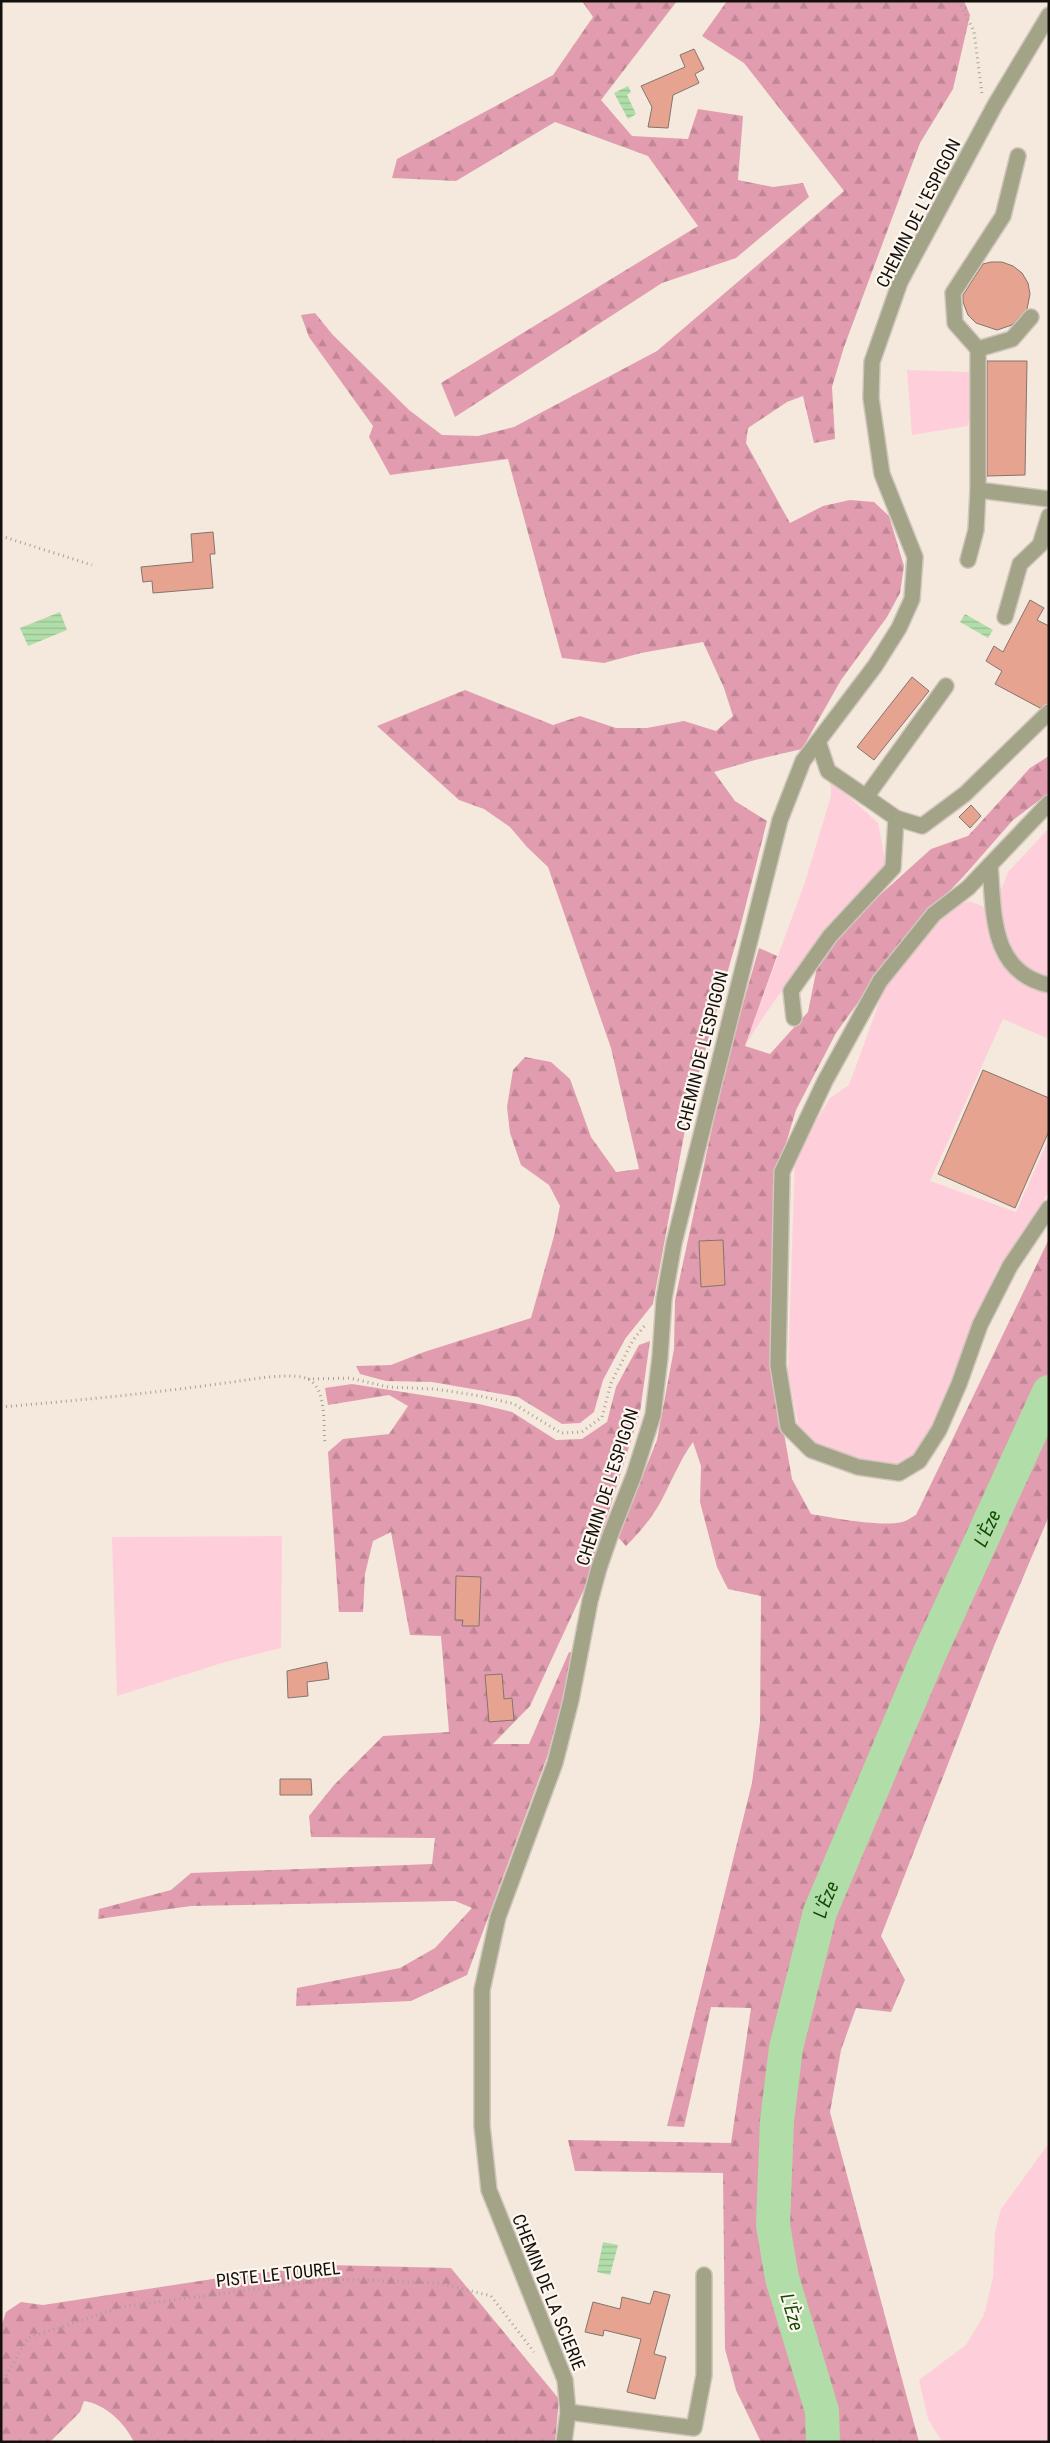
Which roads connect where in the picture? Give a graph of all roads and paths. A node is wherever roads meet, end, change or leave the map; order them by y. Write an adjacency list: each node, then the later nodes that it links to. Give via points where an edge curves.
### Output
1 (959, 1): 3 (path, via 974,32)
2 (1049, 15): 16 (street, CHEMIN DE L'ESPIGON, via 995,105 900,282 872,362 872,398 882,474 915,557 912,599 900,628 875,666)
3 (982, 97)
4 (1018, 156): 6 (street, via 1003,216 953,293 955,323)
5 (1031, 317): 6 (street, via 1012,339)
6 (978, 349): 7 (street)
7 (978, 490): 8 (street); 11 (street, via 976,530)
8 (1049, 499)
9 (1049, 516): 13 (street, via 1040,545 1020,564)
10 (1, 536): 12 (path)
11 (968, 560)
12 (92, 565)
13 (1005, 617)
14 (946, 686): 17 (street)
15 (1049, 712): 19 (street, via 965,794 922,826)
16 (818, 741): 17 (street, via 828,771); 24 (street, CHEMIN DE L'ESPIGON, via 803,761 780,820 676,1233)
17 (866, 797): 19 (street)
18 (1049, 803): 20 (street)
19 (896, 818): 22 (street, via 893,868 830,936 791,991)
20 (990, 865): 21 (street, via 996,937 1012,964 1031,981); 23 (street, via 968,888 934,914 880,981 825,1081 782,1172 778,1365 788,1427 811,1450 858,1467 899,1472 919,1461 939,1430 980,1325 1010,1266)
21 (1049, 984)
22 (794, 1018)
23 (1049, 1208)
24 (664, 1299): 25 (path, via 633,1340 611,1383 602,1417 582,1432 561,1433 514,1404 482,1396 388,1387 350,1378); 28 (street, CHEMIN DE L'ESPIGON, via 653,1415 599,1568 572,1700 555,1763 498,1917 482,1990)
25 (308, 1379): 26 (path, via 270,1377 165,1392); 27 (path, via 316,1386 322,1401)
26 (1, 1408)
27 (325, 1444)
28 (485, 2158): 32 (street, CHEMIN DE LA SCIERIE, via 489,2190 565,2380)
29 (704, 2275): 33 (street, via 704,2375)
30 (538, 2358): 31 (path, PISTE LE TOUREL, via 491,2296 439,2283 332,2279 121,2307 28,2338)
31 (1, 2384)
32 (568, 2412): 33 (street); 34 (street, CHEMIN DE LA SCIERIE)
33 (697, 2435)
34 (564, 2442)

